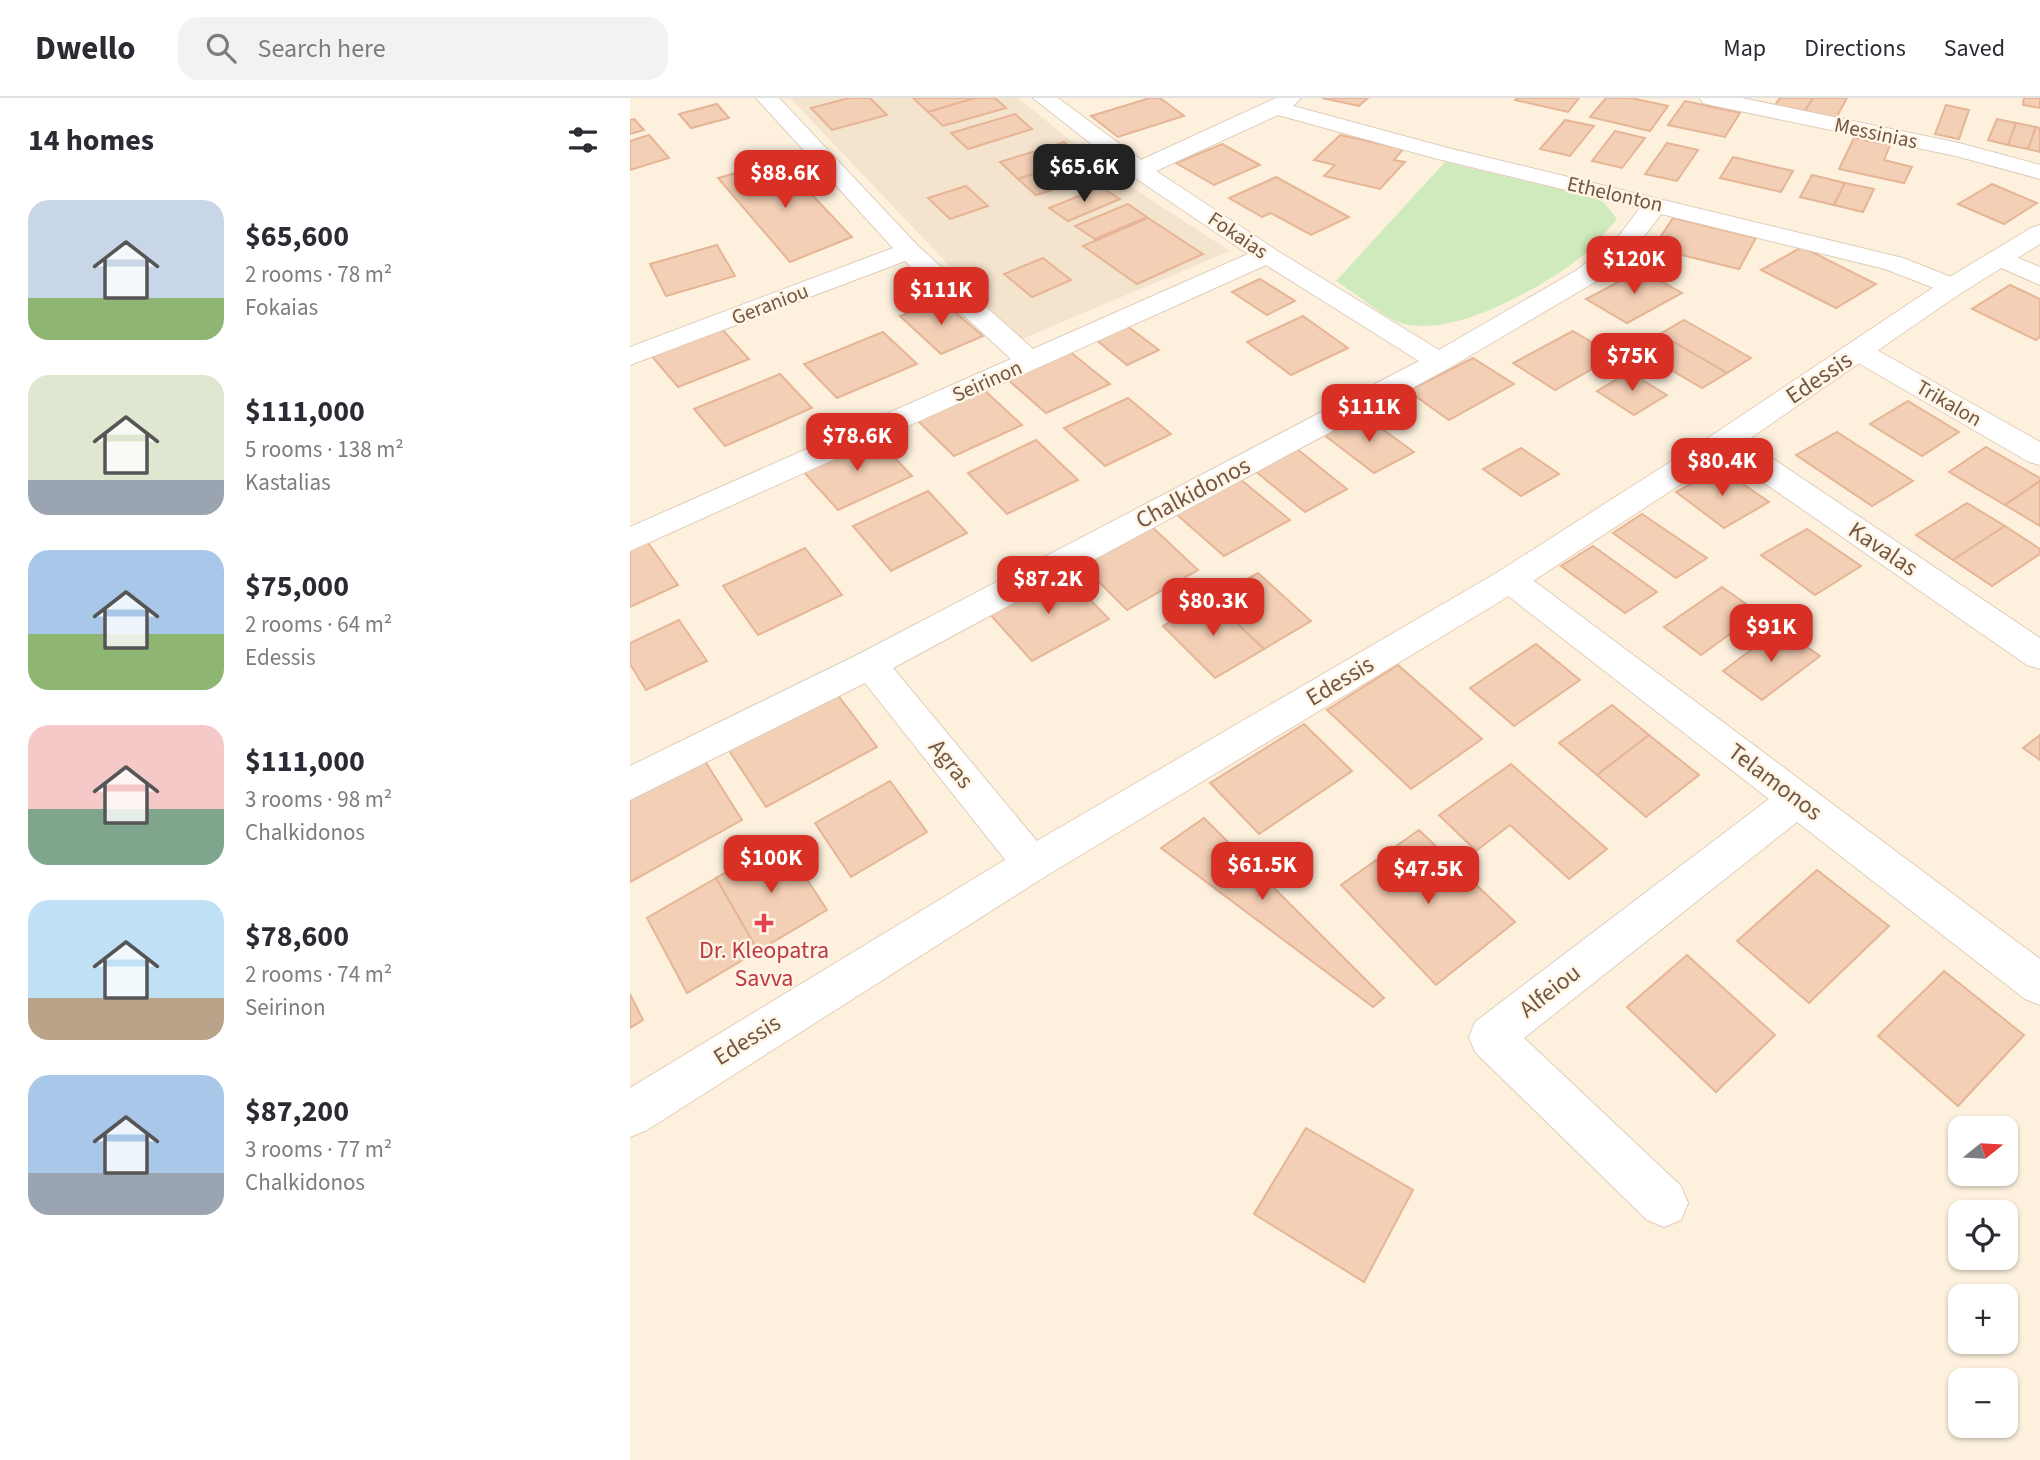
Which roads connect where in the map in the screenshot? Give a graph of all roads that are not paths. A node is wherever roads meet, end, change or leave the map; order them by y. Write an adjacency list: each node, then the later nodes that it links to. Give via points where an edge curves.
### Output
1 (767, 98): 9 (street)
2 (1044, 98): 5 (street, Fokaias)
3 (1711, 98): 6 (street, Messinias, via 1959,150)
4 (1283, 103): 5 (street); 7 (street, Ethelonton, via 1442,153)
5 (1139, 170): 10 (street, Fokaias)
6 (2040, 172)
7 (1656, 204): 13 (street, Ethelonton, via 1894,263); 17 (street, Chalkidonos, via 1624,246 1586,276)
8 (2040, 233): 11 (street, Edessis)
9 (909, 251): 15 (street, Geraniou); 16 (street)
10 (1267, 255): 16 (street, Seirinon); 17 (street, Fokaias)
11 (1999, 258): 12 (street); 13 (street, Edessis)
12 (2040, 277)
13 (1952, 287): 14 (street, Edessis)
14 (1858, 351): 18 (street, Edessis); 19 (street, Trikalon)
15 (631, 352)
16 (1030, 361): 20 (street, Seirinon)
17 (1439, 362): 23 (street, Chalkidonos)
18 (1725, 441): 21 (street, Edessis); 22 (street, Kavalas)
19 (2040, 455)
20 (630, 540)
21 (1510, 580): 25 (street, Telamonos); 26 (street, Edessis)
22 (2040, 656)
23 (870, 664): 24 (street, Chalkidonos); 26 (street, Agras)
24 (630, 783)
25 (1798, 799): 27 (street, Telamonos); 29 (street, Alfeiou, via 1491,1037)
26 (1032, 864): 28 (street, Edessis)
27 (2040, 985)
28 (630, 1114)
29 (1664, 1203)

